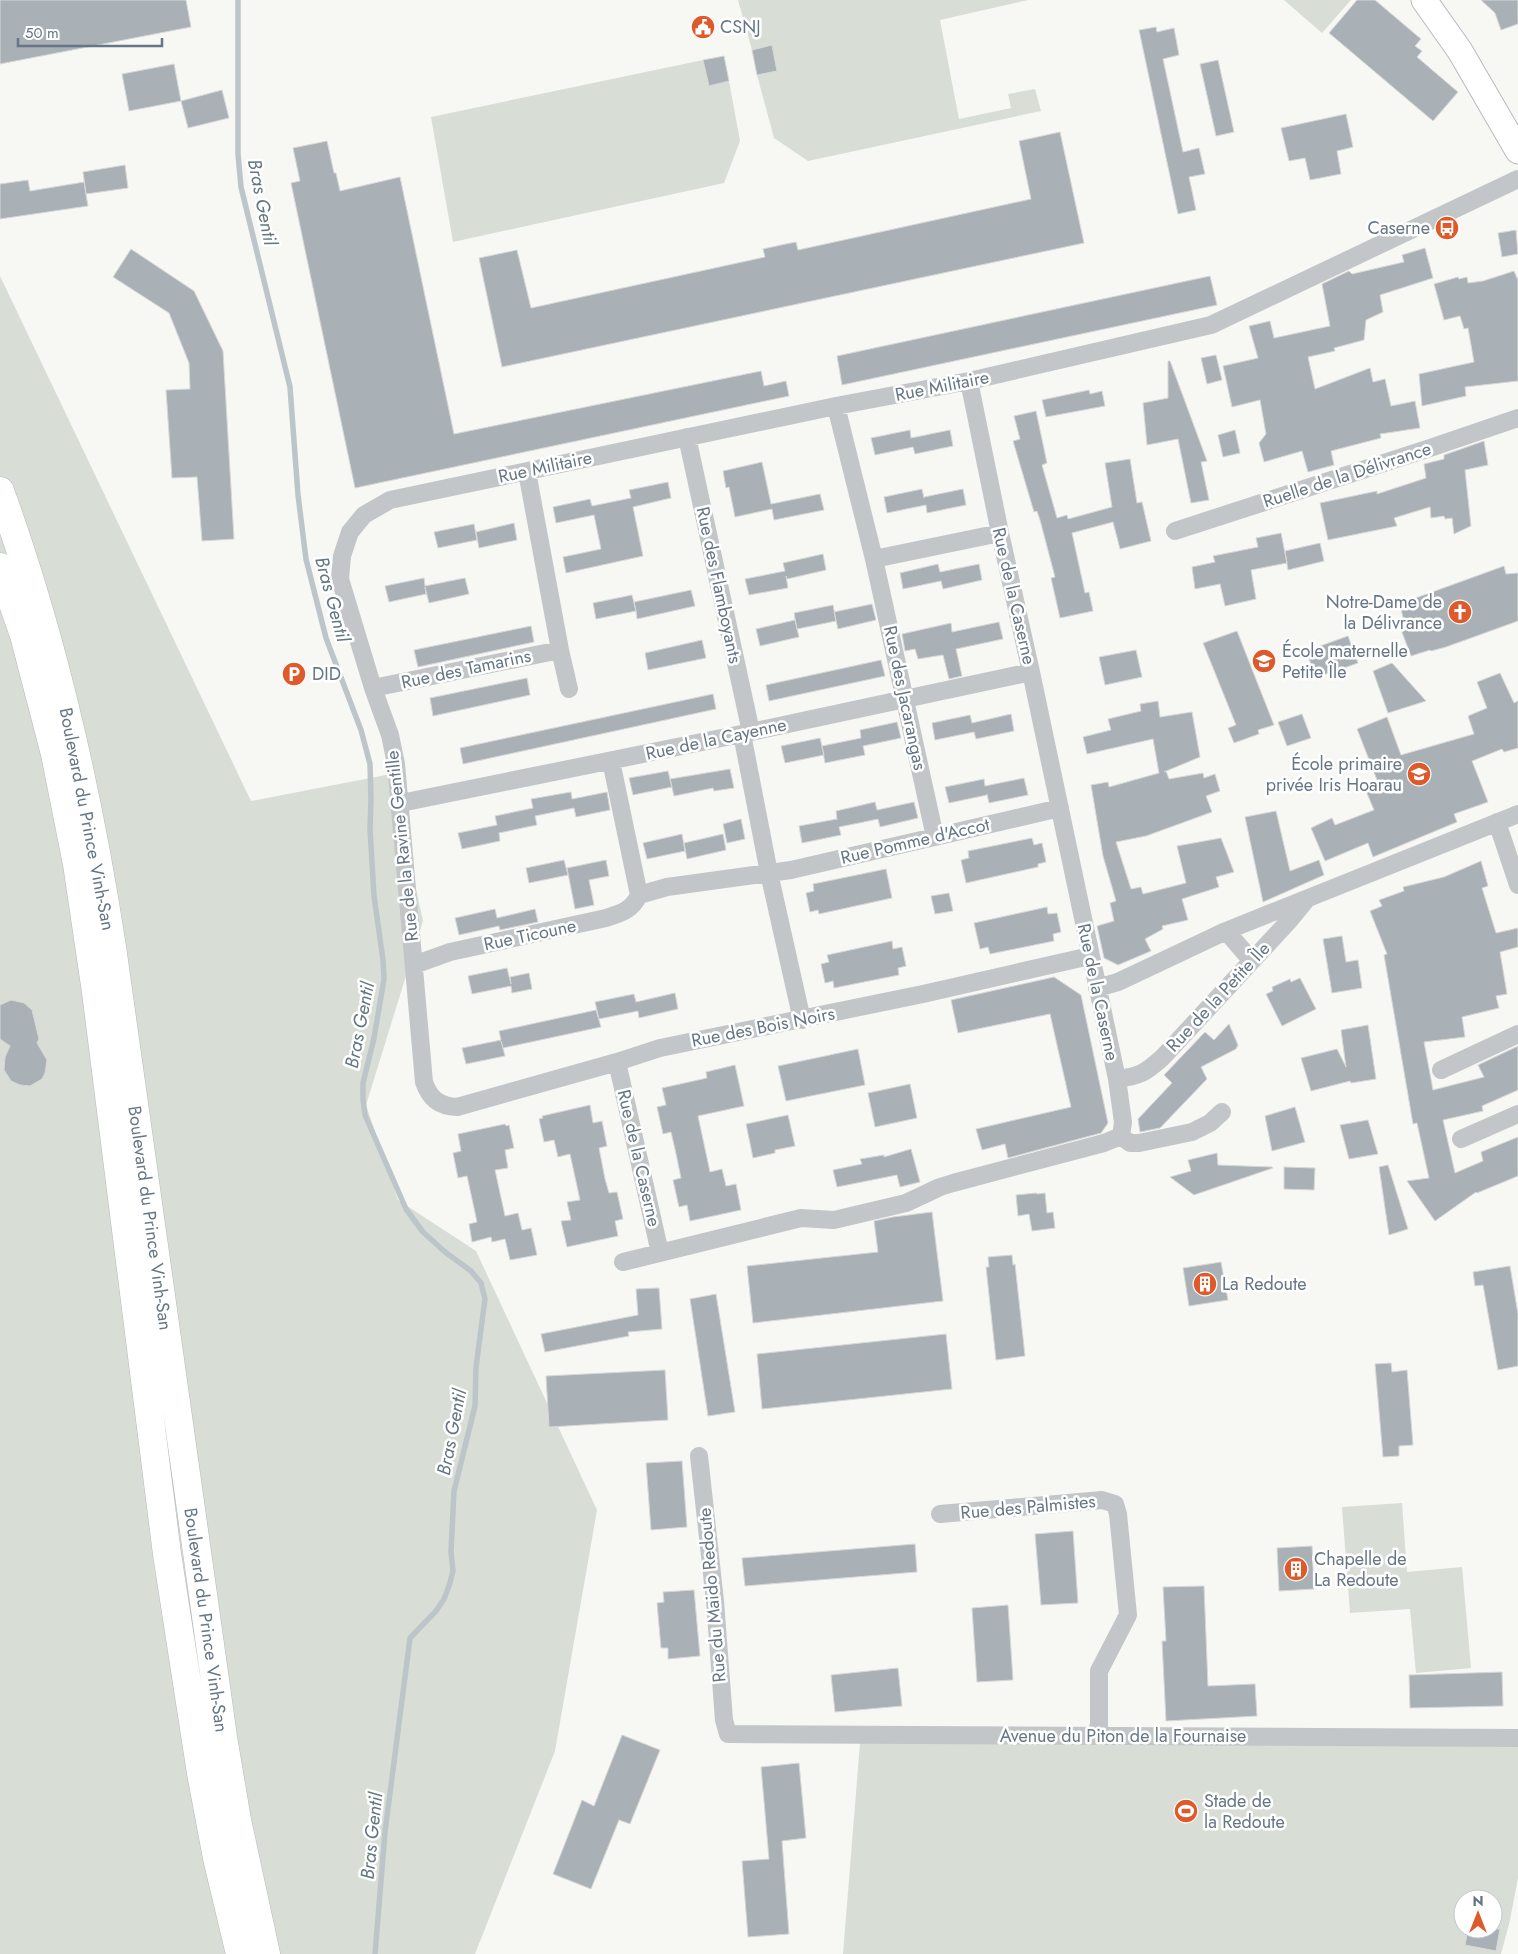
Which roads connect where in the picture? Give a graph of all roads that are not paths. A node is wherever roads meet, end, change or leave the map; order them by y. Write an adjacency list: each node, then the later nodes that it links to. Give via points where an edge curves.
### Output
1 (1424, 0): 2 (main road, via 1460,51)
2 (1518, 151)
3 (1518, 178): 4 (street, Rue Militaire, via 1211,325)
4 (969, 381): 5 (street, Rue Militaire); 12 (street, Rue de la Caserne)
5 (836, 406): 7 (street, Rue Militaire); 13 (street, Rue des Jacarangas)
6 (1518, 418): 10 (street, Ruelle de la Délivrance)
7 (687, 437): 8 (street, Rue Militaire); 20 (street, Rue des Flamboyants)
8 (527, 472): 11 (street, Rue Militaire, via 390,500 364,515); 15 (street)
9 (0, 491): 54 (main road, Boulevard du Prince Vinh-San, via 34,588 52,652 93,829 222,1737)
10 (1175, 531)
11 (350, 532): 17 (street, Rue de la Ravine Gentille, via 342,556 340,579)
12 (1000, 534): 13 (street); 16 (street, Rue de la Caserne)
13 (874, 559): 19 (street, Rue des Jacarangas)
14 (0, 567): 53 (main road, Boulevard du Prince Vinh-San, via 24,635 57,764 77,864 167,1554 201,1773)
15 (560, 650): 17 (street, Rue des Tamarins); 18 (street)
16 (1031, 672): 19 (street, Rue de la Cayenne); 23 (street, Rue de la Caserne)
17 (373, 688): 22 (street, Rue de la Ravine Gentille, via 390,735)
18 (569, 689)
19 (906, 700): 20 (street, Rue de la Cayenne); 26 (street, Rue des Jacarangas)
20 (747, 733): 21 (street, Rue de la Cayenne); 27 (street, Rue des Flamboyants)
21 (611, 761): 22 (street, Rue de la Cayenne); 29 (street)
22 (400, 803): 34 (street, Rue de la Ravine Gentille)
23 (1060, 808): 26 (street, Rue Pomme d'Accot); 32 (street, Rue de la Caserne)
24 (1518, 814): 25 (street, Rue de la Petite Île)
25 (1497, 822): 28 (street); 30 (street, Rue de la Petite Île)
26 (935, 837): 27 (street, Rue Pomme d'Accot)
27 (769, 873): 29 (street, via 667,887); 36 (street, Rue des Flamboyants)
28 (1518, 885)
29 (639, 895): 34 (street, Rue Ticoune, via 626,912 450,952)
30 (1308, 898): 31 (street, Rue de la Petite Île); 33 (street, Rue de la Petite Île)
31 (1226, 931): 33 (street); 35 (street, Rue de la Petite Île, via 1118,982)
32 (1090, 956): 35 (street, Rue de la Caserne); 36 (street, Rue des Bois Noirs)
33 (1252, 961): 40 (street, Rue de la Petite Île, via 1146,1072)
34 (414, 966): 41 (street, Rue de la Ravine Gentille, via 424,1082 429,1095)
35 (1097, 988): 40 (street, Rue de la Caserne)
36 (802, 1020): 38 (street, Rue des Bois Noirs, via 660,1048)
37 (1518, 1034): 39 (street)
38 (618, 1062): 41 (street, Rue des Bois Noirs, via 457,1107); 46 (street, Rue de la Caserne)
39 (1441, 1070)
40 (1117, 1079): 44 (street, Rue de la Caserne, via 1123,1122)
41 (440, 1102)
42 (1222, 1112): 44 (street, via 1192,1132 1139,1143 1130,1143)
43 (1518, 1114): 45 (street)
44 (1121, 1136): 46 (street, via 946,1185 906,1203 834,1220 800,1218)
45 (1461, 1139)
46 (660, 1253): 47 (street)
47 (623, 1262)
48 (699, 1456): 50 (street, Rue du Maido Redoute, via 724,1720)
49 (940, 1514): 51 (street, Rue des Palmistes, via 1102,1500 1115,1504 1128,1615 1099,1671 1099,1725)
50 (728, 1734): 51 (street, Avenue du Piton de la Fournaise)
51 (1095, 1736): 52 (street, Avenue du Piton de la Fournaise)
52 (1518, 1738)
53 (240, 1954)
54 (266, 1954)

